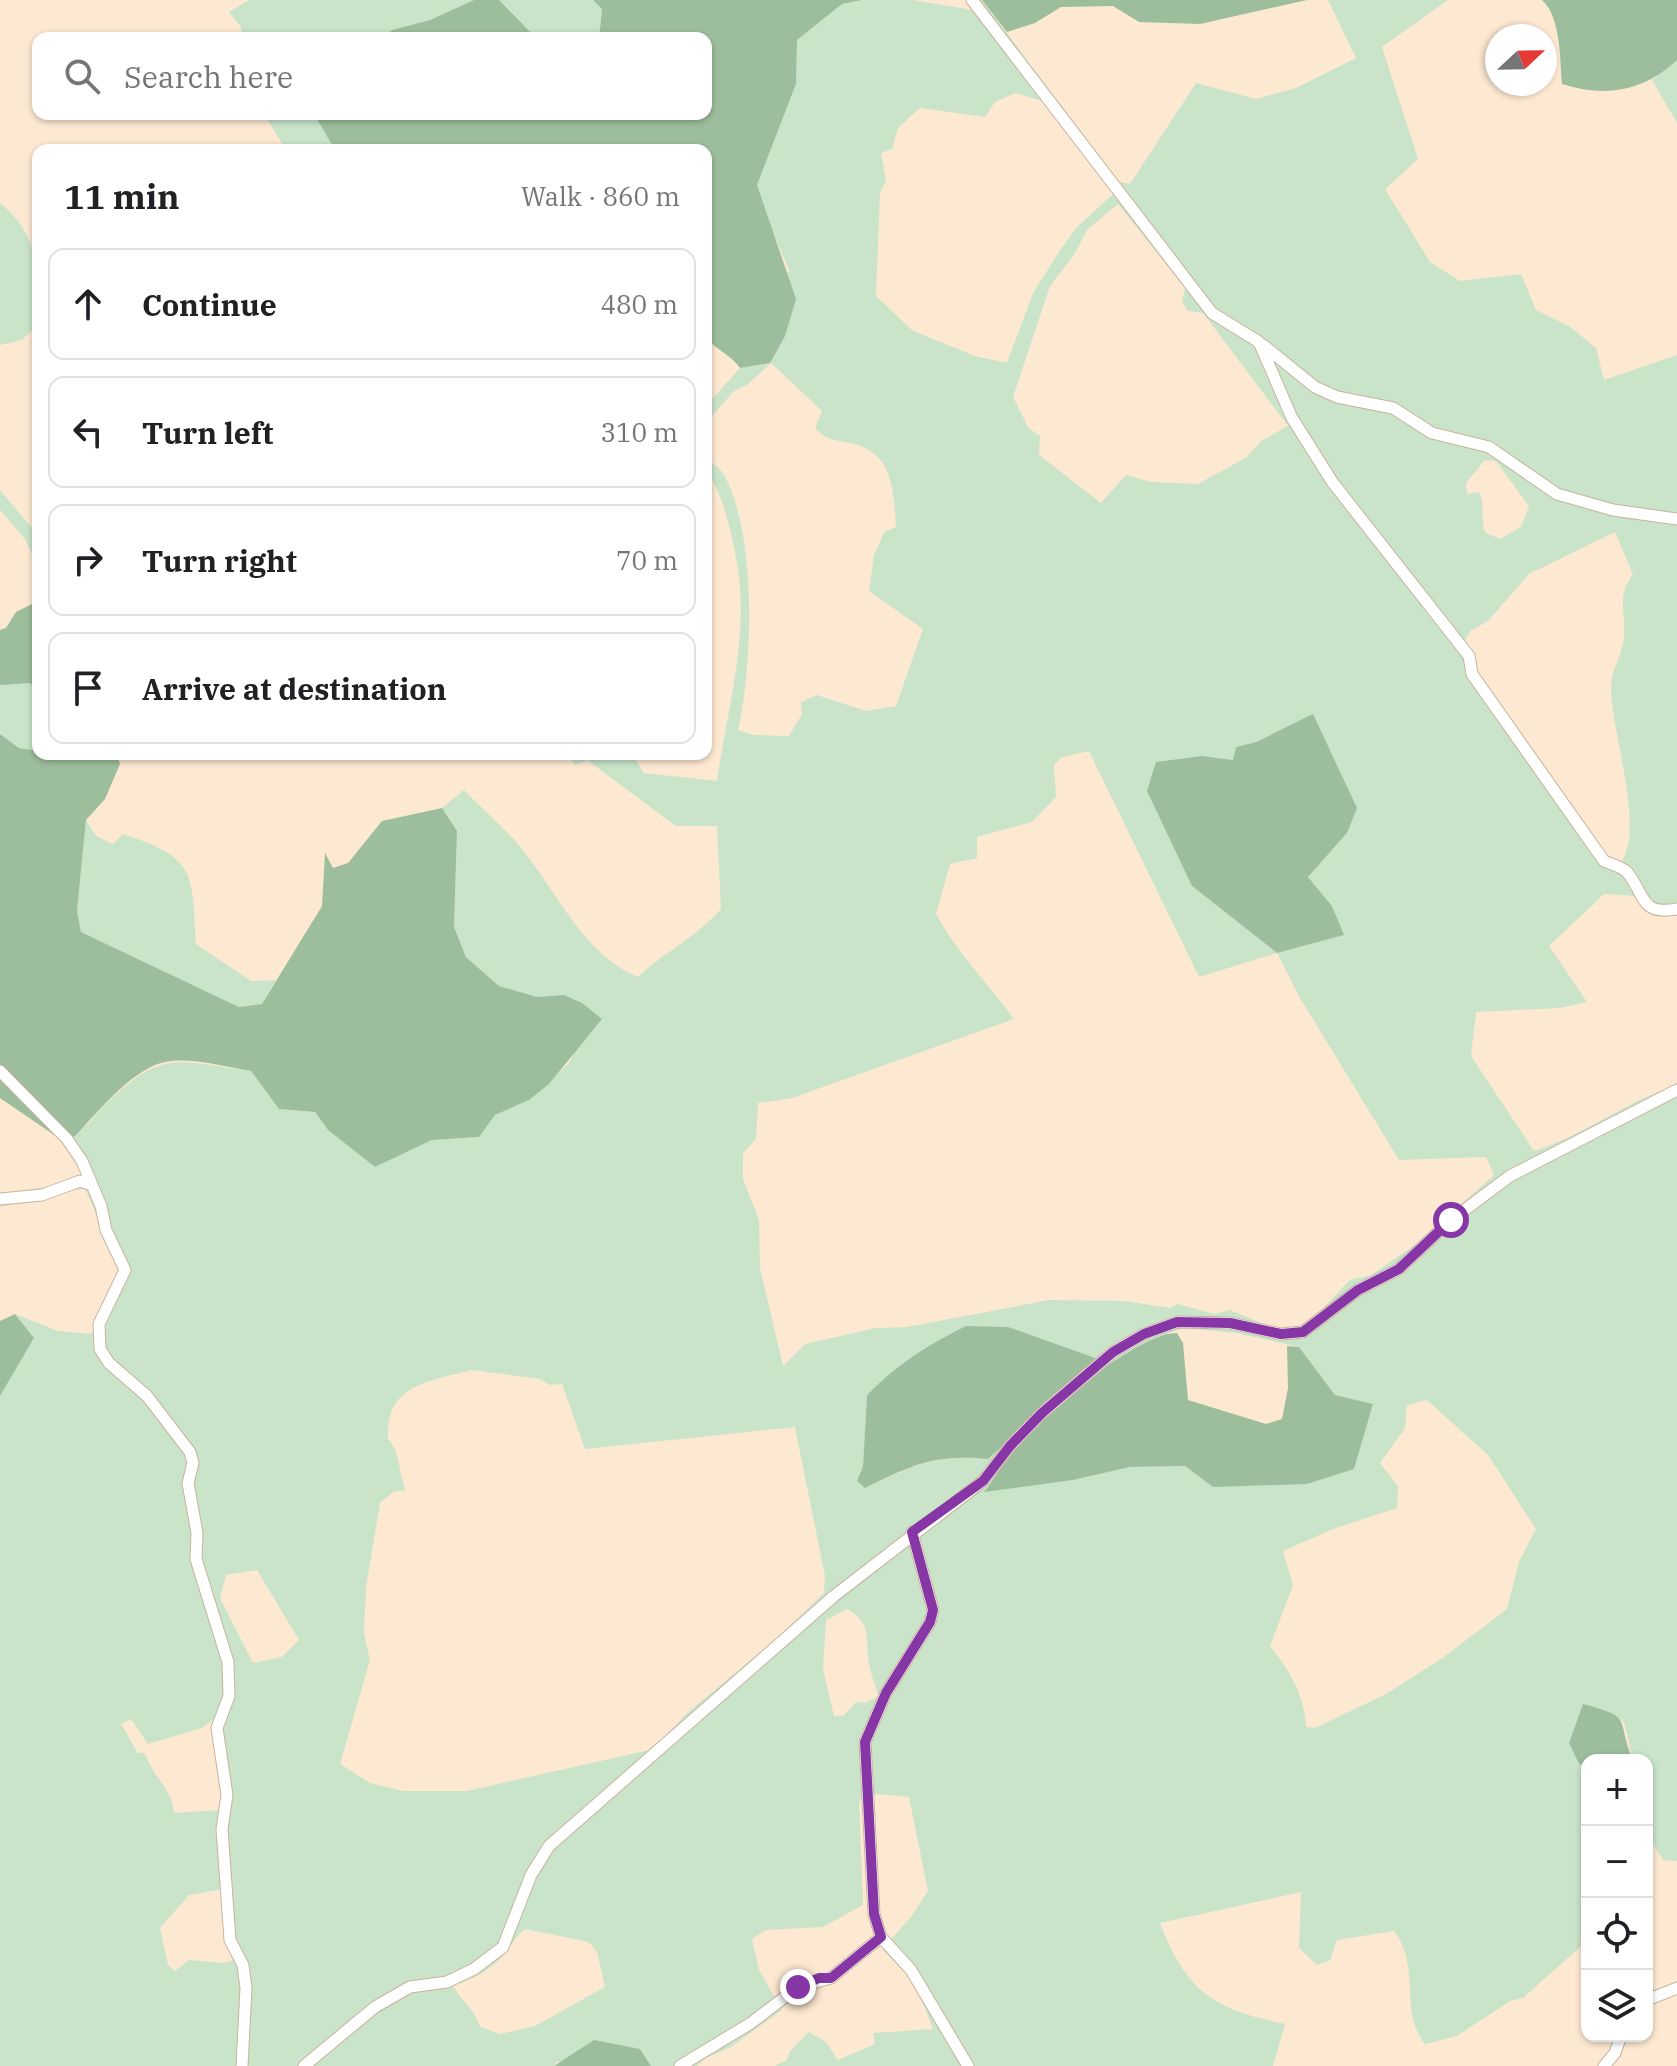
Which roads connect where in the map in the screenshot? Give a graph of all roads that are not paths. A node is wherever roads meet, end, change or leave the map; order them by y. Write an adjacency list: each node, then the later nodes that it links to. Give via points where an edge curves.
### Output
1 (972, 0): 2 (street, via 1212,313)
2 (1259, 342): 3 (street, via 1315,387 1393,408 1432,433 1489,447 1557,494 1613,510); 4 (street, via 1292,418 1333,483 1469,656 1472,674 1604,861 1625,870 1651,908)
3 (1677, 519)
4 (1677, 909)
5 (0, 1071): 7 (street, via 67,1139)
6 (1677, 1090): 9 (street, via 1510,1176 1451,1220 1399,1269 1358,1290 1303,1332 1177,1322 1144,1334 1113,1352 1042,1413 983,1481)
7 (92, 1185): 8 (street, via 80,1181 42,1195); 14 (street, via 125,1270 99,1324 100,1349 190,1452 196,1559 228,1662 229,1696 217,1728 227,1795 222,1829 230,1940 243,1965 246,1988)
8 (0, 1199)
9 (912, 1532): 10 (street, via 933,1610 865,1742 874,1914); 15 (street, via 549,1846 531,1875 503,1947 447,1982 410,1987 375,2007)
10 (881, 1937): 16 (street, via 831,1978 798,1987); 17 (street, via 911,1970)
11 (1677, 1988): 12 (street)
12 (1653, 1998)
13 (1619, 2042): 18 (street)
14 (242, 2066)
15 (304, 2066)
16 (680, 2066)
17 (968, 2066)
18 (1604, 2066)

